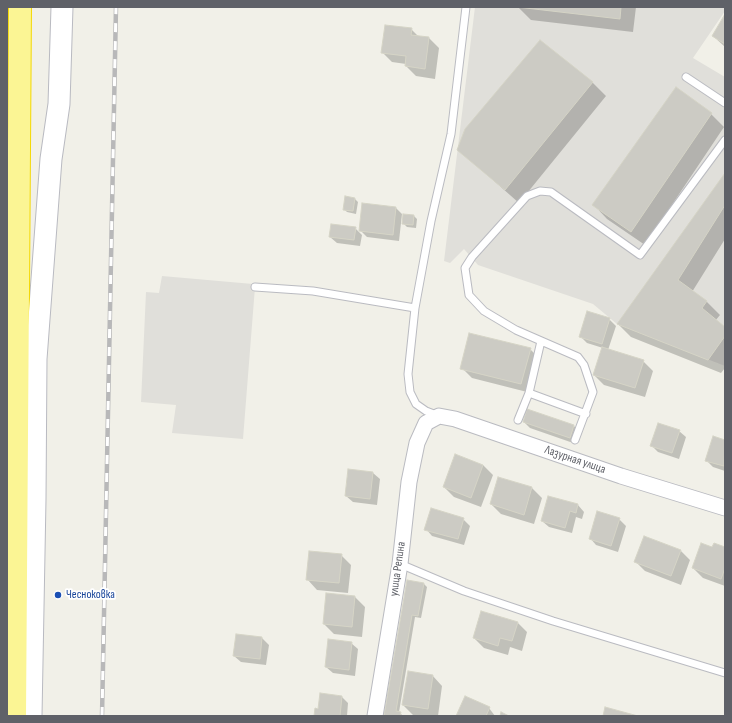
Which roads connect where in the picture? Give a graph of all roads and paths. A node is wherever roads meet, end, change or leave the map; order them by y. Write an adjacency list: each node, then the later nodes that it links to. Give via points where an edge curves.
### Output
1 (20, 7): 18 (highway)
2 (62, 7): 19 (street, via 59,104 51,159 36,359)
3 (466, 7): 8 (lane, via 451,134)
4 (686, 77): 5 (lane)
5 (725, 103)
6 (725, 140): 9 (lane, via 640,255 551,192 540,191 523,200 465,268 469,295 484,311)
7 (255, 287): 8 (lane, via 313,291)
8 (415, 308): 12 (lane, via 408,374 410,392 416,404)
9 (541, 341): 10 (lane); 11 (lane, via 578,357 584,365 593,392)
10 (529, 393): 11 (lane); 13 (lane)
11 (586, 414): 14 (lane)
12 (433, 419): 15 (street, Лазурная улица, via 456,420); 16 (street, улица Репина, via 417,443 409,482)
13 (518, 420)
14 (575, 440)
15 (725, 508)
16 (400, 564): 17 (lane, via 464,591 553,622); 20 (street, улица Репина)
17 (725, 673)
18 (15, 716)
19 (30, 716)
20 (375, 716)

